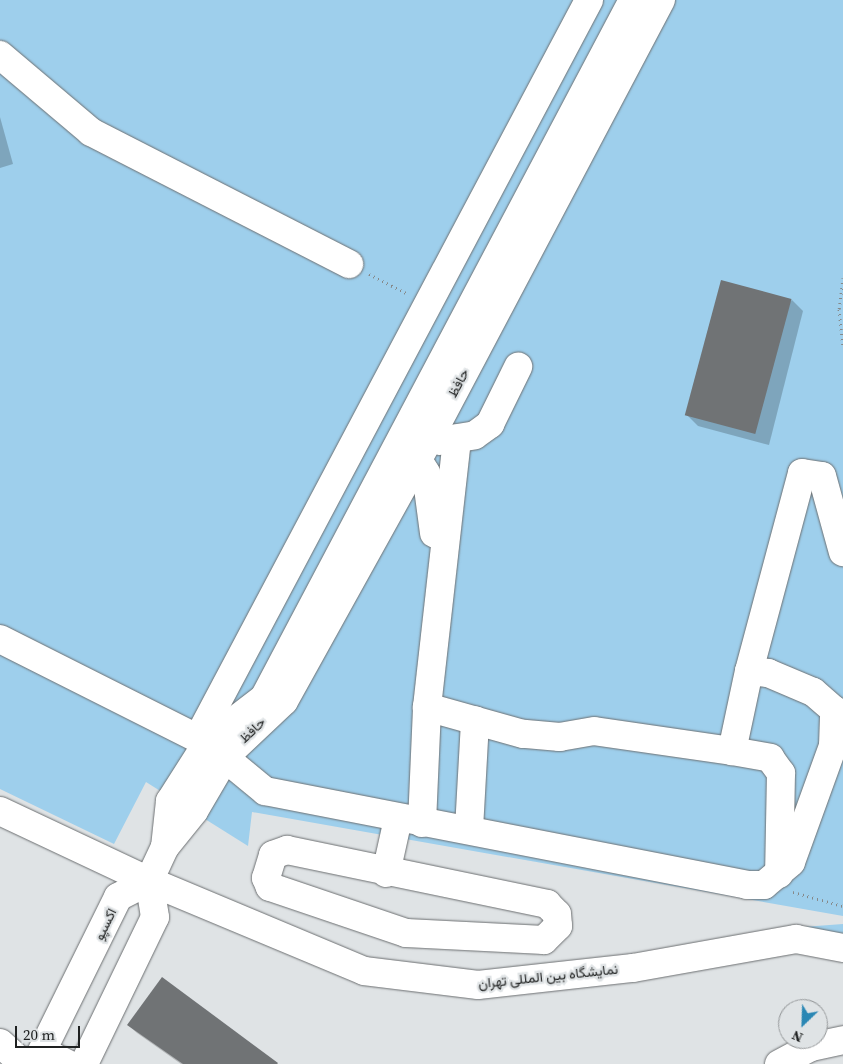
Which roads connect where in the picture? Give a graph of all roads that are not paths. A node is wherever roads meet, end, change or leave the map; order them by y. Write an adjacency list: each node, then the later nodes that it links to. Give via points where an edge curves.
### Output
1 (589, 0): 15 (street)
2 (633, 0): 8 (street, حافظ)
3 (661, 0): 8 (street, حافظ)
4 (0, 55): 5 (street, via 92,132)
5 (349, 264)
6 (518, 368): 7 (street, via 490,424)
7 (457, 439): 8 (street); 10 (street)
8 (417, 444): 10 (street, via 430,490); 15 (street, حافظ, via 264,698)
9 (843, 552): 12 (street, via 822,476 802,473)
10 (439, 571): 13 (street)
11 (0, 639): 15 (street)
12 (748, 670): 16 (street); 21 (street, via 768,673 813,692 834,710 831,755 791,862)
13 (427, 707): 14 (street); 18 (street)
14 (475, 720): 16 (street, via 523,734 560,738 594,731); 19 (street)
15 (216, 744): 18 (street, via 265,791); 22 (street, via 194,811 164,847)
16 (732, 751): 21 (street, via 770,758 781,773)
17 (0, 811): 22 (street, نمایشگاه بین المللی تهران)
18 (410, 821): 19 (street); 20 (street)
19 (469, 830): 21 (street)
20 (386, 873): 20 (street, via 287,850 272,855 266,878 281,894 406,934 544,940 558,926 557,914 547,904)
21 (771, 879)
22 (149, 881): 23 (street, نمایشگاه بین المللی تهران, via 364,972 478,985 633,968 796,939); 26 (street, اکسپو, via 118,897); 28 (street, via 155,917)
23 (843, 948)
24 (843, 1040): 29 (street, via 811,1047)
25 (0, 1043): 26 (street)
26 (29, 1061): 27 (street, via 60,1057)
27 (68, 1064)
28 (84, 1064)
29 (779, 1064)

